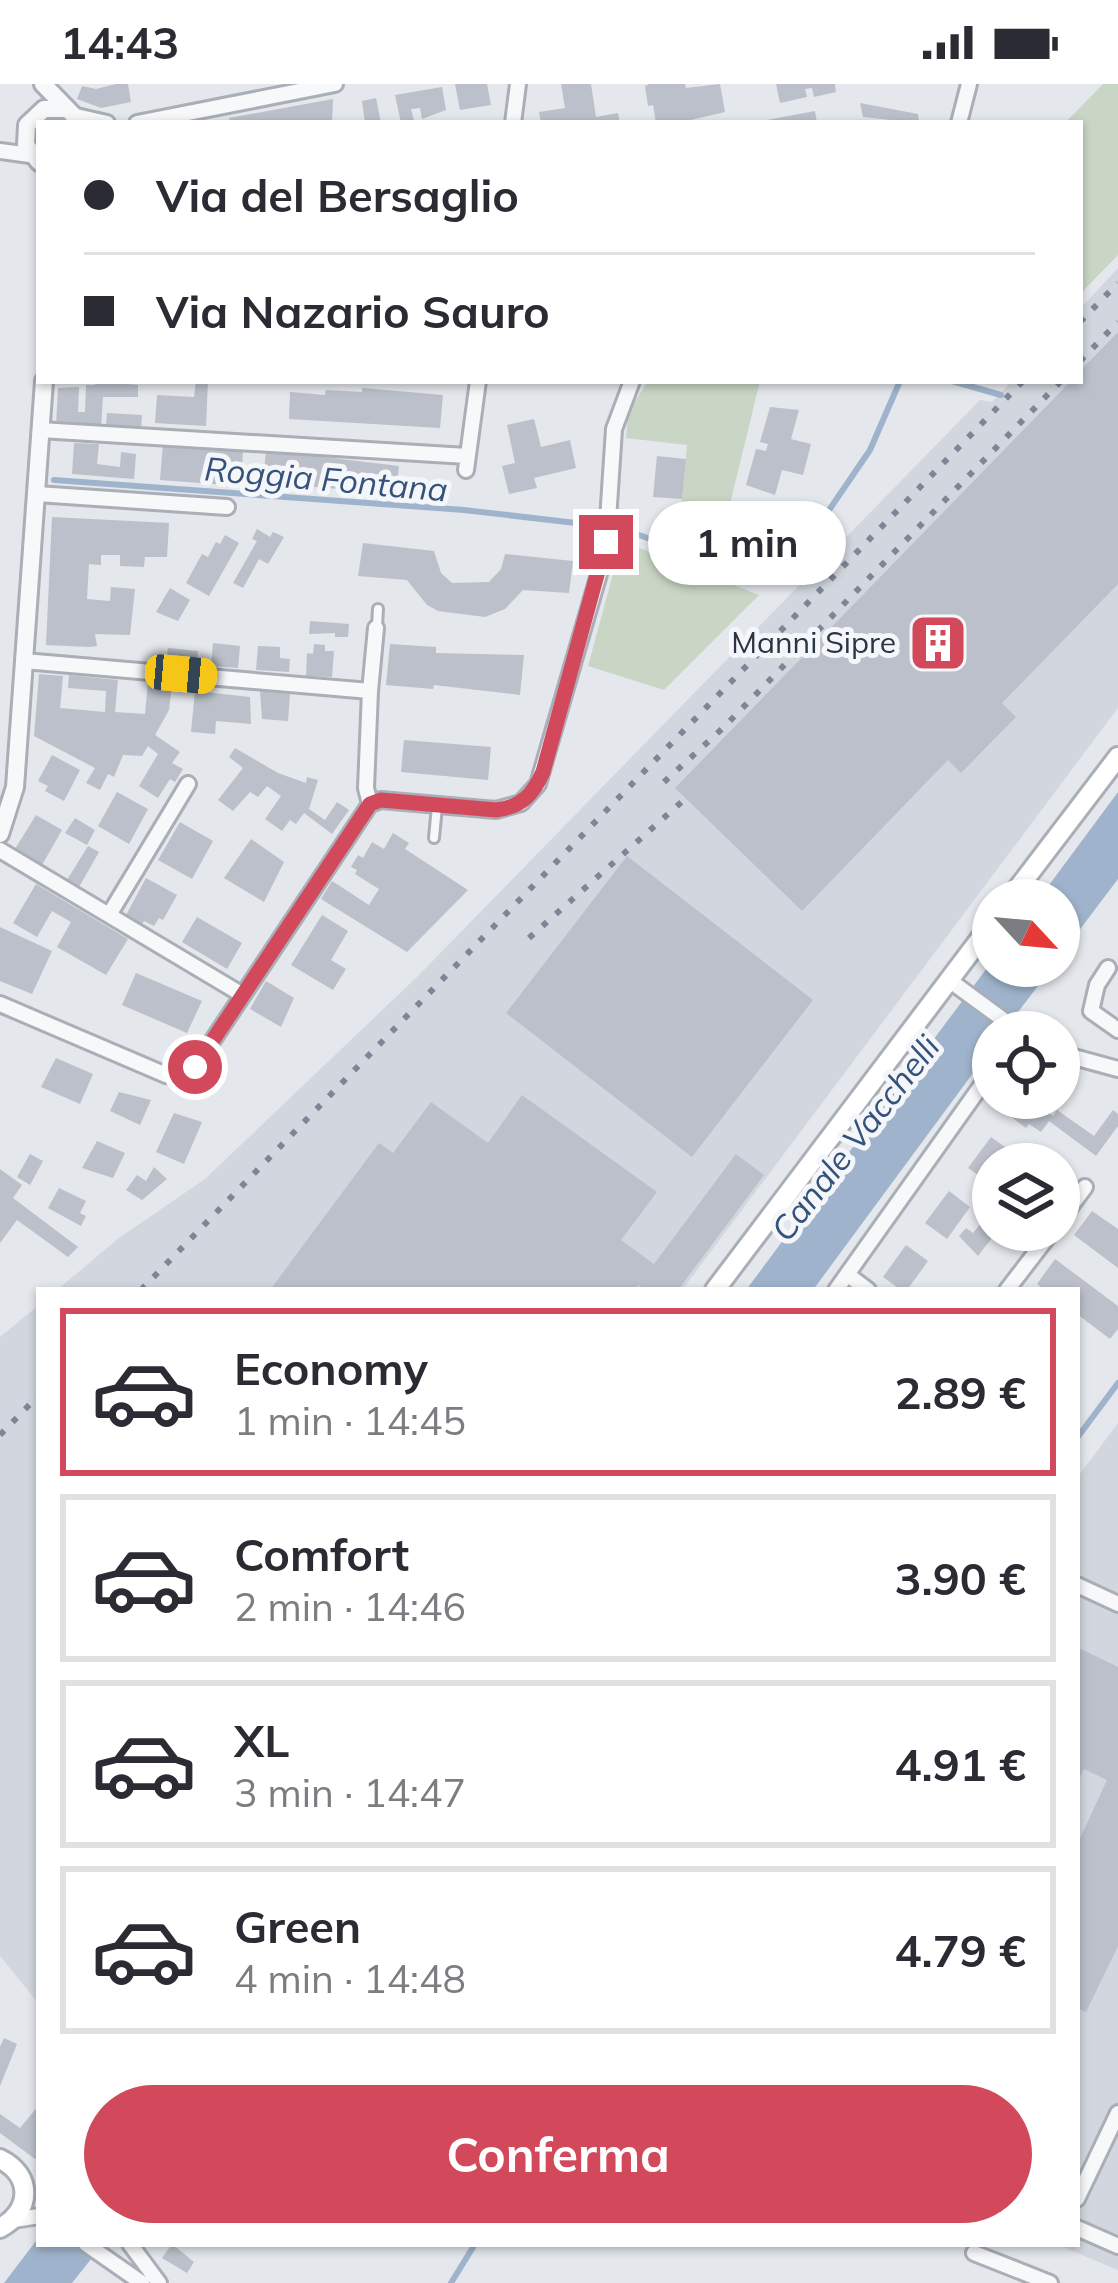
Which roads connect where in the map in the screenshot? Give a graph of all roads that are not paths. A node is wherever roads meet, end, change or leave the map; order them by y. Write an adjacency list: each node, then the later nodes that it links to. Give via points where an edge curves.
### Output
1 (38, 84): 6 (street); 7 (street)
2 (335, 84): 5 (street)
3 (518, 84): 9 (street)
4 (969, 84): 10 (street)
5 (303, 87): 8 (street)
6 (34, 115): 7 (street, via 55,107); 12 (street, via 25,134)
7 (74, 116)
8 (150, 120)
9 (513, 120)
10 (960, 120)
11 (0, 151): 12 (street)
12 (34, 159)
13 (44, 384): 16 (street)
14 (478, 384): 16 (street, via 467,463)
15 (631, 384): 26 (street, via 614,429 606,542 538,784 509,808)
16 (40, 430): 17 (street)
17 (37, 494): 18 (street); 21 (street)
18 (227, 507)
19 (378, 609): 20 (lane)
20 (376, 628): 22 (street)
21 (24, 661): 22 (street); 27 (street, via 15,787)
22 (370, 691): 25 (street)
23 (1118, 757): 30 (main road)
24 (188, 784): 31 (street)
25 (370, 804): 26 (street); 35 (street)
26 (437, 806): 28 (lane)
27 (0, 834)
28 (434, 838)
29 (0, 850): 31 (street)
30 (1026, 879)
31 (109, 915): 35 (street)
32 (972, 950): 34 (main road)
33 (1108, 968): 38 (street, via 1091,1011)
34 (949, 980): 37 (street); 46 (main road)
35 (241, 994): 36 (street, via 182,1077)
36 (0, 1004)
37 (992, 1011)
38 (1118, 1030)
39 (1080, 1059): 40 (street)
40 (1118, 1069)
41 (972, 1099): 45 (street)
42 (1085, 1187): 43 (street)
43 (1080, 1194)
44 (1037, 1251): 49 (street)
45 (848, 1275): 47 (street); 48 (street)
46 (717, 1287)
47 (838, 1287)
48 (864, 1287)
49 (1009, 1287)
50 (1080, 1586): 51 (street)
51 (1118, 1604)
52 (1118, 2113): 55 (street)
53 (0, 2159): 54 (main road)
54 (32, 2193): 56 (main road)
55 (1080, 2193)
56 (4, 2226)
57 (1080, 2229): 58 (street)
58 (1118, 2246)
59 (132, 2247): 63 (street)
60 (98, 2252): 62 (street)
61 (974, 2252): 64 (street)
62 (142, 2283)
63 (159, 2283)
64 (1050, 2283)

